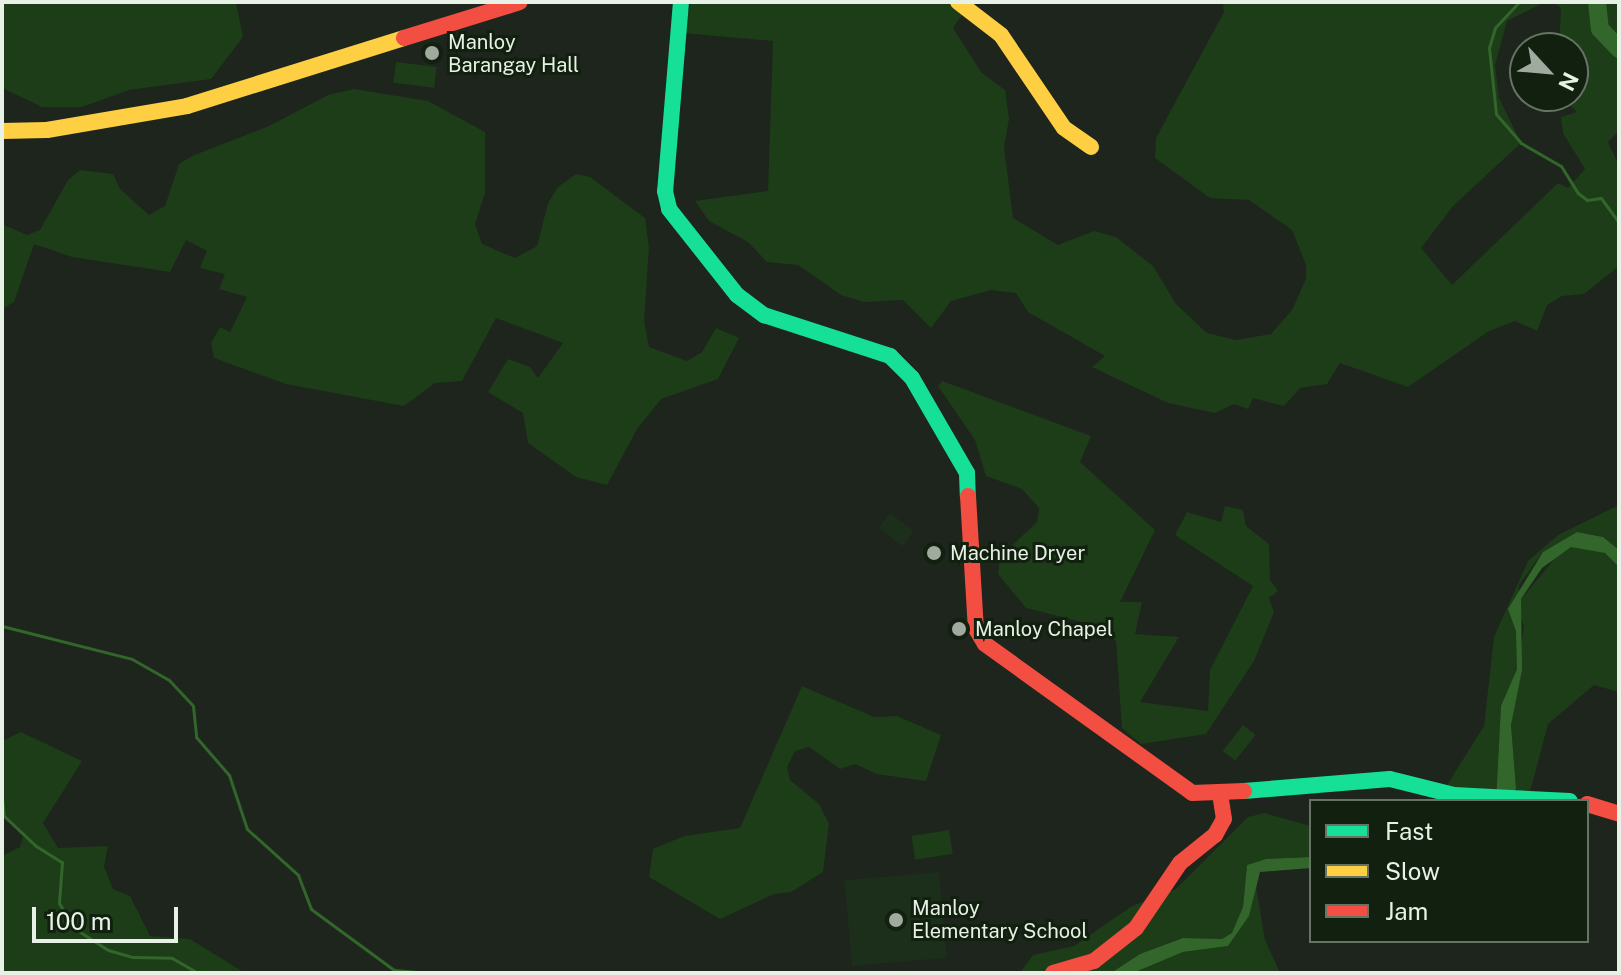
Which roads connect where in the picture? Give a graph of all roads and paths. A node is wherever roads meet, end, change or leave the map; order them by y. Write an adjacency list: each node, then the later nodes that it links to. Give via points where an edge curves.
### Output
1 (520, 2): 4 (street, via 187,106 47,130)
2 (681, 2): 6 (street, via 665,191 669,209 727,284 764,315 890,356 912,378 967,473 979,638 1177,785 1192,793)
3 (958, 2): 5 (street, via 1001,35 1064,128)
4 (2, 131)
5 (1091, 147)
6 (1220, 793): 7 (street, via 1390,779 1432,792); 10 (street, via 1224,819 1215,835 1180,863 1136,928 1094,961)
7 (1554, 799)
8 (1589, 805): 9 (street)
9 (1619, 814)
10 (1053, 973)

